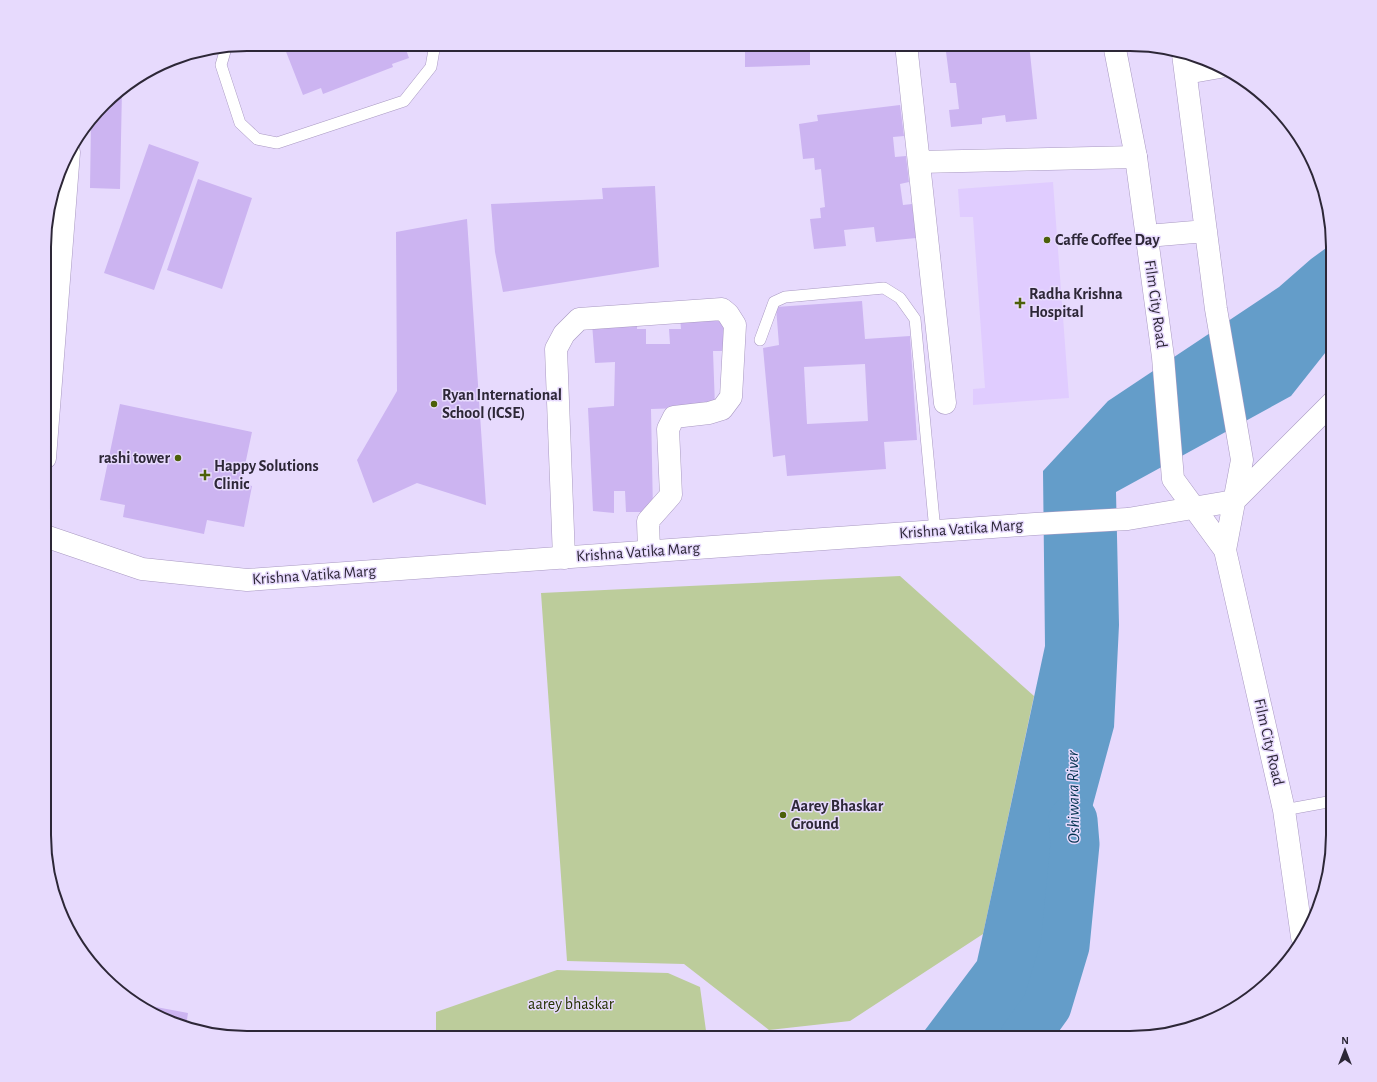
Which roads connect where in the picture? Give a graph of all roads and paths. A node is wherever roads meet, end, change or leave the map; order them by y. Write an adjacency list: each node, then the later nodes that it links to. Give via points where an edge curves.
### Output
1 (434, 51): 4 (lane, via 431,67 404,101 277,143 257,139 240,123 221,65)
2 (907, 51): 8 (street)
3 (1115, 51): 7 (street, Film City Road)
4 (225, 52)
5 (1185, 64): 6 (street); 10 (street, Film City Road)
6 (1204, 66)
7 (1136, 157): 8 (street); 11 (street, Film City Road)
8 (919, 162): 14 (street)
9 (68, 168): 13 (street)
10 (1206, 231): 11 (street); 16 (street, Film City Road, via 1216,310 1242,460)
11 (1147, 236): 17 (street, Film City Road, via 1163,357 1174,479)
12 (760, 340): 18 (lane, via 774,302 785,297 884,288 900,298 915,320)
13 (51, 382)
14 (945, 403)
15 (1326, 409): 16 (street)
16 (1234, 501): 17 (street, Krishna Vatika Marg); 20 (street, Film City Road)
17 (1195, 508): 18 (street, Krishna Vatika Marg, via 1128,519); 20 (street, Film City Road)
18 (935, 531): 21 (street, Krishna Vatika Marg)
19 (51, 538): 22 (street, Krishna Vatika Marg, via 142,569 247,580)
20 (1225, 550): 24 (street, Film City Road)
21 (649, 551): 22 (street, Krishna Vatika Marg); 22 (street, via 648,521 671,495 668,429 674,417 722,410 731,397 734,325 728,314 722,310 579,320 564,334 556,349)
22 (564, 558)
23 (1326, 802): 24 (lane)
24 (1284, 810): 25 (street, Film City Road)
25 (1301, 931)

